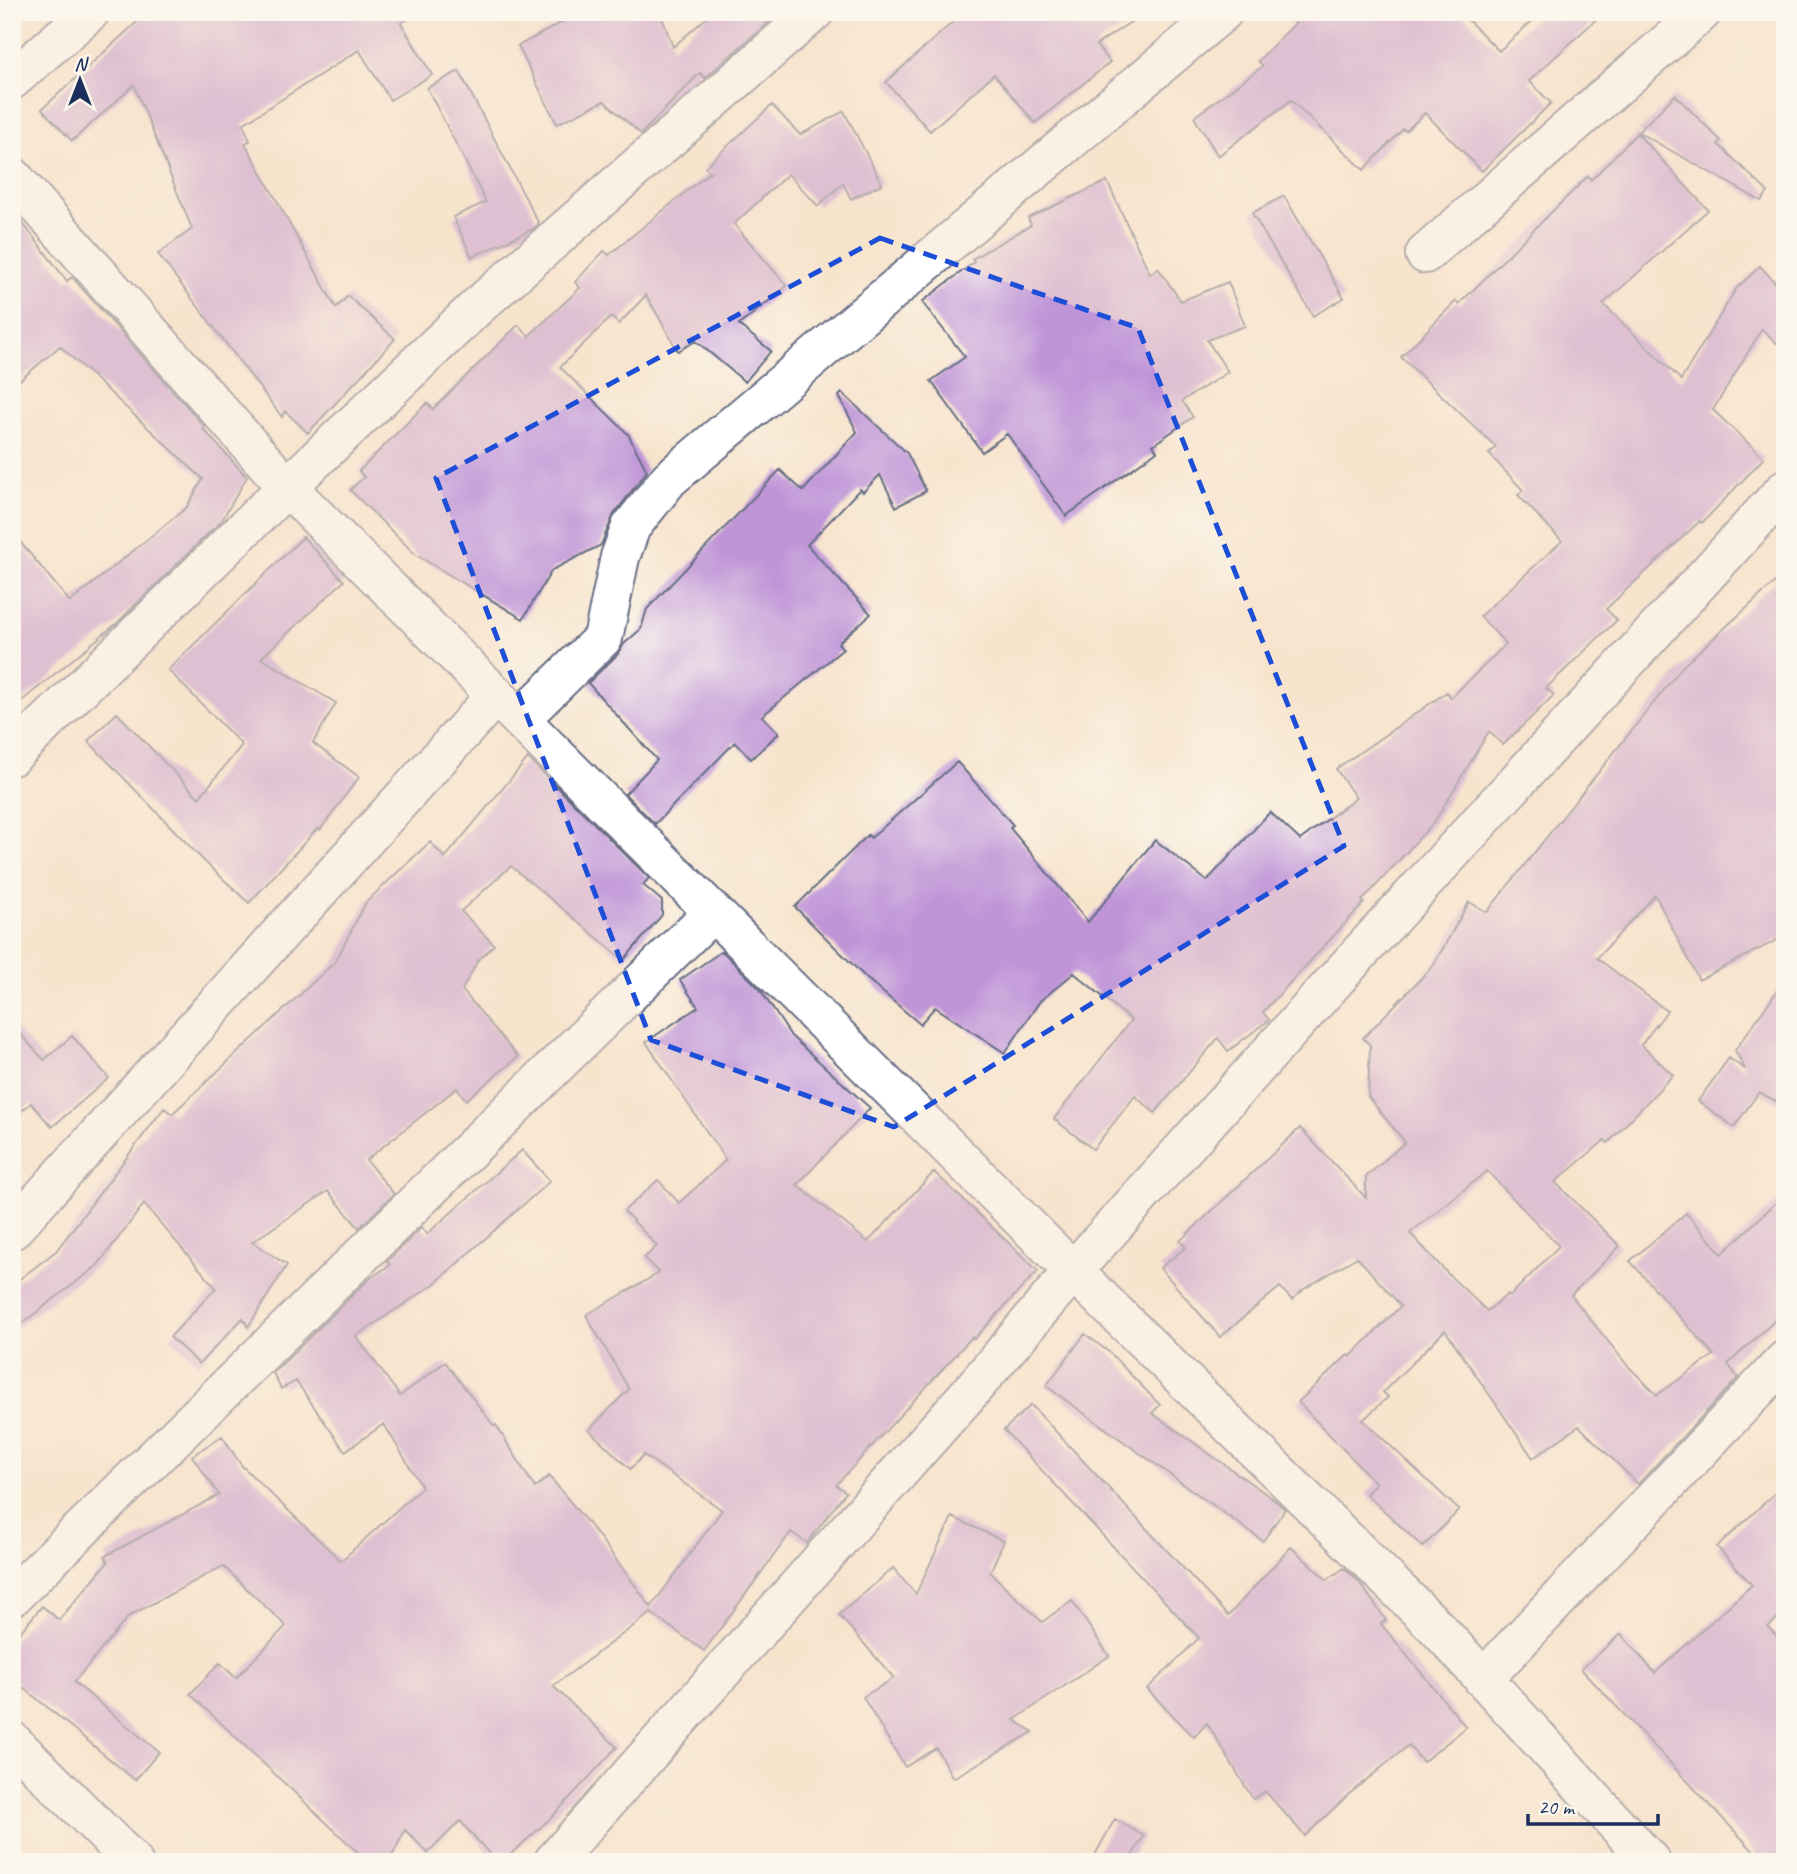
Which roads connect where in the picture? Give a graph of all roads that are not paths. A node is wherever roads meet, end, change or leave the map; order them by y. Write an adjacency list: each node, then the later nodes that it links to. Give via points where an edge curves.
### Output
1 (90, 12): 5 (street)
2 (814, 12): 8 (street, via 478,306)
3 (1223, 12): 10 (street, via 669,479 631,527 603,638)
4 (1702, 12): 7 (street)
5 (12, 80)
6 (12, 176): 8 (street)
7 (1426, 254)
8 (287, 487): 10 (street); 11 (street)
9 (1785, 489): 14 (street)
10 (508, 707): 12 (street); 13 (street)
11 (12, 756)
12 (713, 912): 14 (street); 16 (street)
13 (12, 1230)
14 (1073, 1271): 17 (street, via 1438,1629); 20 (street)
15 (1785, 1360): 17 (street)
16 (12, 1597)
17 (1483, 1679): 21 (street)
18 (12, 1741): 19 (street)
19 (133, 1862)
20 (553, 1862)
21 (1651, 1862)

